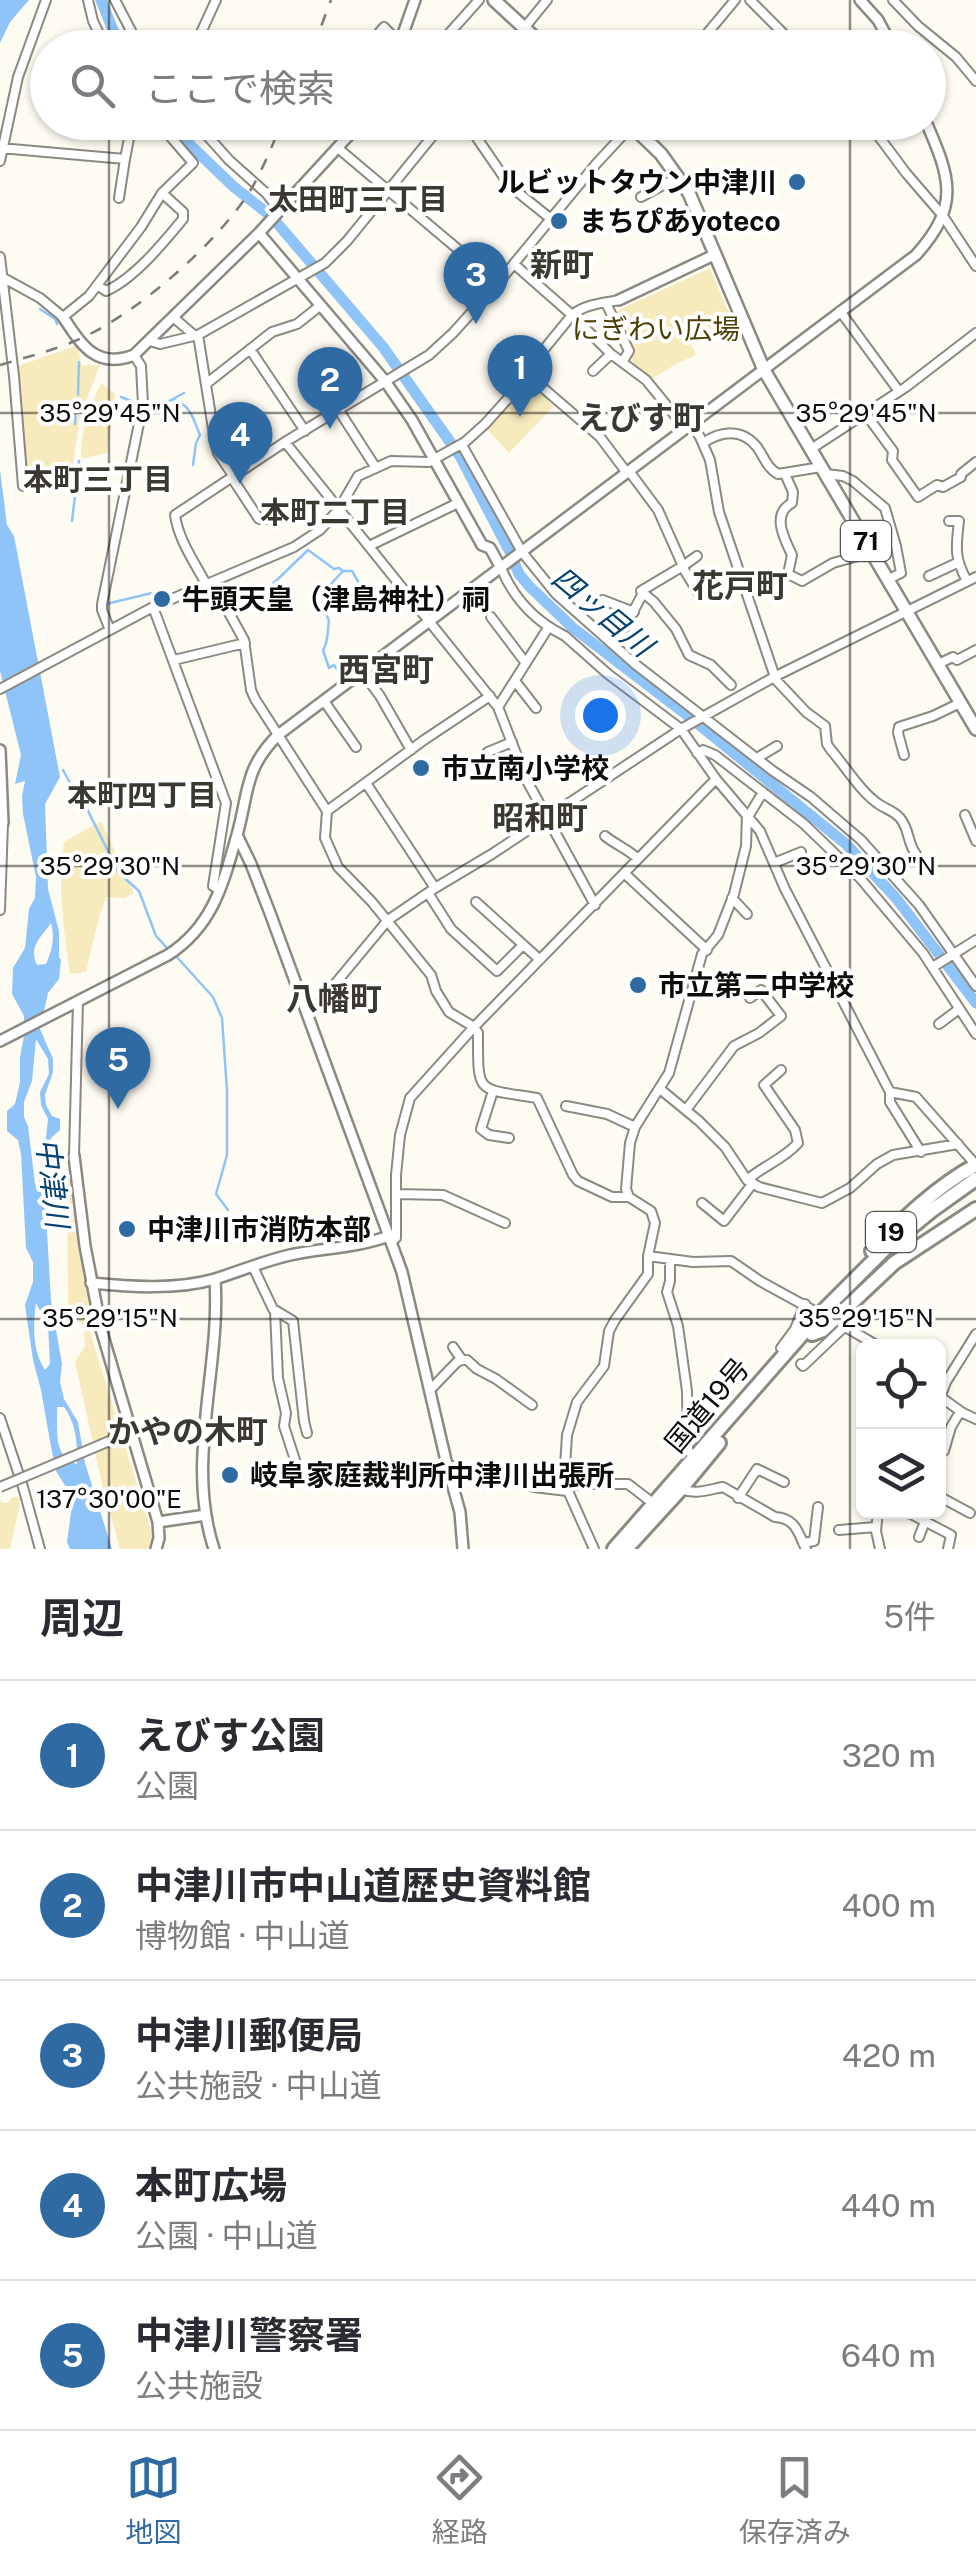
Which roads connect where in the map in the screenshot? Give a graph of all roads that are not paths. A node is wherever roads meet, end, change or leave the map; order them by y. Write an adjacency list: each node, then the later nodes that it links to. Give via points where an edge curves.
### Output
1 (46, 0): 14 (street)
2 (88, 0): 15 (street)
3 (116, 0): 16 (street)
4 (216, 0): 17 (street)
5 (416, 0): 18 (street)
6 (480, 0): 19 (street)
7 (494, 0): 13 (main road)
8 (547, 0): 13 (street)
9 (734, 0): 20 (street)
10 (750, 0): 21 (street)
11 (860, 0): 22 (street)
12 (893, 0): 23 (street)
13 (524, 28)
14 (35, 30)
15 (97, 30)
16 (131, 30)
17 (202, 30)
18 (406, 30)
19 (452, 30)
20 (710, 30)
21 (780, 30)
22 (883, 30)
23 (923, 30)
24 (30, 43): 37 (street)
25 (946, 49): 26 (street)
26 (976, 81)
27 (129, 140): 39 (street)
28 (173, 140): 43 (street, via 193,163)
29 (211, 140): 46 (street)
30 (347, 140): 38 (street)
31 (429, 140): 42 (street)
32 (478, 140): 48 (street, via 510,186)
33 (617, 140): 48 (street)
34 (646, 140): 41 (main road, 71)
35 (881, 140): 47 (street)
36 (933, 140): 47 (street, via 945,171)
37 (1, 148): 39 (street); 40 (street)
38 (339, 149): 42 (street); 46 (street)
39 (125, 159): 45 (street)
40 (0, 162)
41 (678, 177): 44 (street); 50 (main road, 71)
42 (387, 192): 55 (street, via 346,242); 56 (street)
43 (162, 193): 57 (street); 57 (street, via 184,219 120,283 106,290)
44 (641, 197)
45 (120, 198)
46 (279, 212): 49 (street)
47 (943, 216): 53 (street); 61 (street, via 916,255)
48 (550, 219): 52 (street)
49 (262, 230): 55 (street); 64 (street)
50 (714, 256): 58 (street); 72 (main road, 71)
51 (0, 257): 54 (street)
52 (514, 264): 56 (street); 62 (street)
53 (976, 266)
54 (1, 276): 63 (street); 93 (street)
55 (303, 276): 60 (street); 66 (street)
56 (498, 283): 75 (street, via 453,333)
57 (97, 285): 63 (street)
58 (620, 300): 59 (street)
59 (606, 303): 62 (street); 71 (street, via 629,351)
60 (321, 305): 68 (street); 75 (street)
61 (840, 311): 72 (street); 77 (street)
62 (572, 315): 69 (street); 74 (street)
63 (62, 317): 70 (street, via 89,352 118,359)
64 (173, 317): 66 (street); 67 (street)
65 (976, 334): 77 (street)
66 (196, 336): 67 (street); 76 (street)
67 (150, 341): 70 (street)
68 (250, 349): 76 (street); 81 (street)
69 (612, 354): 71 (street); 73 (street)
70 (134, 355): 119 (street, via 143,404 102,604)
71 (623, 362): 80 (street)
72 (764, 370): 80 (street); 85 (main road, 71)
73 (593, 371)
74 (527, 377): 84 (street); 90 (street, via 590,428)
75 (389, 380): 78 (street); 86 (street)
76 (206, 384): 92 (street, via 218,453)
77 (898, 390): 79 (street)
78 (338, 409): 81 (street); 88 (street)
79 (865, 413): 85 (street); 87 (street, via 918,497 961,477)
80 (689, 427): 83 (street); 90 (street)
81 (305, 431): 82 (street)
82 (285, 442): 92 (street); 95 (street)
83 (703, 443): 91 (street, via 716,434 741,434 772,471); 126 (street, via 719,512)
84 (460, 446): 86 (street); 100 (street)
85 (811, 449): 89 (main road, 71)
86 (439, 457): 88 (street); 94 (street)
87 (974, 460)
88 (376, 468): 95 (street, via 358,476)
89 (824, 471): 91 (street); 99 (main road, 71); 106 (street, via 853,480 885,508 900,573)
90 (628, 472): 100 (street); 103 (street, via 658,510)
91 (785, 474): 99 (street, via 793,492 781,514 792,554 788,574 802,582)
92 (233, 478): 96 (street, via 259,518); 108 (street, via 174,519)
93 (23, 486)
94 (458, 503): 98 (street); 104 (street)
95 (339, 509): 98 (street); 108 (street, via 294,547)
96 (276, 511)
97 (949, 521): 102 (street, via 959,521)
98 (369, 546): 116 (street)
99 (872, 552): 106 (main road, 71)
100 (521, 554): 104 (street); 135 (street, via 556,594)
101 (697, 556): 103 (street)
102 (957, 563): 105 (street); 107 (street)
103 (682, 566): 109 (street); 110 (street)
104 (503, 567): 116 (street); 118 (street, via 508,586)
105 (929, 576)
106 (889, 579): 113 (main road, 71)
107 (972, 579): 113 (street)
108 (209, 583): 112 (street); 120 (street)
109 (696, 591)
110 (642, 594): 114 (street); 128 (street, via 676,629 690,655)
111 (604, 600): 114 (street)
112 (153, 608): 119 (street); 122 (street)
113 (907, 611): 124 (main road, 71); 126 (street)
114 (634, 612): 117 (street)
115 (490, 617): 123 (street)
116 (430, 622): 125 (street); 130 (street)
117 (625, 627)
118 (548, 628): 123 (street); 137 (street)
119 (110, 630): 129 (street)
120 (244, 643): 122 (street); 138 (street, via 251,690)
121 (976, 650): 124 (street)
122 (174, 660): 166 (street, via 226,803 214,886)
123 (526, 662): 127 (street)
124 (938, 664): 134 (main road, 71)
125 (362, 672): 131 (street); 143 (street)
126 (776, 676): 135 (street); 164 (street, via 825,726 830,750 868,794 908,828 916,854)
127 (515, 681): 132 (street); 133 (street)
128 (731, 685)
129 (0, 689)
130 (490, 696): 132 (street); 143 (street)
131 (324, 701): 138 (street); 141 (street)
132 (498, 707): 139 (street)
133 (536, 708)
134 (967, 708): 136 (main road, 71); 145 (street, via 899,727)
135 (703, 717): 137 (street); 147 (street)
136 (976, 729)
137 (682, 730): 144 (street); 154 (street)
138 (278, 735): 151 (street); 156 (street, via 252,770)
139 (512, 742): 146 (street); 154 (street)
140 (777, 746): 147 (street)
141 (356, 747)
142 (0, 750): 155 (street)
143 (411, 750): 149 (street)
144 (698, 752): 148 (street); 150 (street, via 715,755)
145 (904, 755)
146 (483, 757)
147 (757, 758): 164 (street, via 812,797)
148 (716, 779): 153 (street); 160 (street)
149 (366, 783): 151 (street); 167 (street)
150 (763, 792): 153 (street); 179 (street, via 860,878)
151 (326, 811): 173 (street, via 325,838 338,868)
152 (966, 815): 158 (street)
153 (747, 816): 161 (street); 168 (street)
154 (548, 817): 167 (street); 170 (street)
155 (3, 823): 171 (street)
156 (237, 835): 162 (street); 163 (street)
157 (605, 836): 160 (street)
158 (976, 841)
159 (801, 852): 161 (street)
160 (638, 859): 165 (street)
161 (774, 863): 192 (street)
162 (251, 864): 163 (street, via 238,860); 184 (street)
163 (227, 867): 166 (street)
164 (892, 873): 177 (street)
165 (624, 874): 170 (street); 176 (street)
166 (219, 890): 182 (street, via 188,941)
167 (431, 890): 173 (street); 175 (street, via 451,929 498,972)
168 (732, 898): 172 (street); 176 (street)
169 (476, 902): 175 (street)
170 (594, 905): 178 (street)
171 (0, 910)
172 (747, 914)
173 (388, 920): 184 (street); 186 (street, via 450,1012)
174 (976, 940): 177 (street)
175 (524, 945): 178 (street)
176 (707, 950): 190 (street)
177 (954, 953): 179 (street); 180 (street)
178 (539, 959): 186 (street)
179 (932, 967): 183 (street)
180 (976, 986)
181 (750, 998): 194 (street, via 761,990 781,1016 734,1046)
182 (75, 1003): 188 (street); 199 (street)
183 (958, 1009): 185 (street); 187 (street)
184 (307, 1014): 209 (street)
185 (940, 1024)
186 (474, 1027): 191 (street, via 480,1081); 204 (street, via 410,1098)
187 (976, 1034)
188 (0, 1041)
189 (781, 1070): 202 (street, via 764,1085 798,1143)
190 (660, 1089): 194 (street); 195 (street)
191 (494, 1091): 196 (street, via 482,1129); 205 (street, via 537,1098 578,1181 612,1197)
192 (890, 1092): 197 (street, via 916,1098); 198 (street)
193 (566, 1106): 195 (street)
194 (686, 1110): 202 (street)
195 (635, 1127): 205 (street)
196 (509, 1138)
197 (958, 1144): 198 (street); 200 (street)
198 (922, 1152): 202 (street, via 886,1158 822,1203)
199 (74, 1156): 214 (street)
200 (976, 1165): 217 (highway, 19, via 886,1237)
201 (976, 1179): 217 (highway, 国道19号 / 19, via 886,1248)
202 (750, 1182): 206 (street, via 724,1221)
203 (976, 1189): 219 (highway, 国道19号 / 19, via 900,1247)
204 (396, 1194): 208 (street, via 443,1195); 209 (street, via 396,1238)
205 (629, 1197): 210 (street, via 651,1211)
206 (702, 1203)
207 (976, 1208): 218 (highway, 19, via 894,1264)
208 (505, 1223)
209 (390, 1239): 213 (street, via 290,1255); 227 (street)
210 (648, 1256): 211 (street); 241 (street, via 645,1280 609,1331 604,1366 572,1413)
211 (670, 1260): 215 (street, via 731,1261); 236 (street, via 667,1292 687,1391 688,1450)
212 (255, 1270): 216 (street)
213 (214, 1279): 214 (street); 248 (street, via 202,1474)
214 (92, 1283): 233 (street)
215 (804, 1304): 217 (street); 223 (street)
216 (275, 1311): 234 (street, via 295,1327); 237 (street, via 284,1426)
217 (820, 1314): 236 (highway, 国道19号 / 19)
218 (839, 1323): 219 (highway, 19); 221 (street); 225 (street)
219 (812, 1334): 242 (highway, 国道19号 / 19)
220 (976, 1334): 226 (street)
221 (866, 1339)
222 (454, 1348): 224 (street)
223 (781, 1348)
224 (462, 1360): 227 (street); 229 (street)
225 (801, 1364)
226 (946, 1383)
227 (430, 1390): 238 (street)
228 (946, 1403): 230 (street)
229 (532, 1405)
230 (960, 1412): 232 (street); 235 (street)
231 (0, 1418): 257 (street)
232 (976, 1419)
233 (130, 1432): 240 (street, bridge); 252 (street)
234 (307, 1433)
235 (946, 1445)
236 (695, 1459): 245 (highway, 国道19号 / 19)
237 (296, 1464)
238 (446, 1465): 241 (street); 260 (street)
239 (784, 1482): 243 (street, via 757,1469)
240 (0, 1487)
241 (566, 1489): 245 (street, via 628,1484); 261 (street)
242 (681, 1489): 243 (street, via 722,1487); 263 (highway, 国道19号 / 19)
243 (738, 1498): 256 (street, via 792,1522)
244 (946, 1500): 247 (street)
245 (654, 1504): 262 (highway, 国道19号 / 19)
246 (818, 1507): 256 (street, via 814,1541)
247 (970, 1512)
248 (206, 1516): 252 (street); 259 (street)
249 (877, 1519): 253 (street)
250 (925, 1519): 255 (street)
251 (930, 1519): 265 (street, via 951,1534)
252 (158, 1522): 258 (street)
253 (876, 1527): 254 (street); 264 (street)
254 (840, 1530)
255 (918, 1537)
256 (804, 1546)
257 (40, 1549)
258 (156, 1549)
259 (214, 1549)
260 (463, 1549)
261 (594, 1549)
262 (614, 1549)
263 (625, 1549)
264 (880, 1549)
265 (948, 1549)

